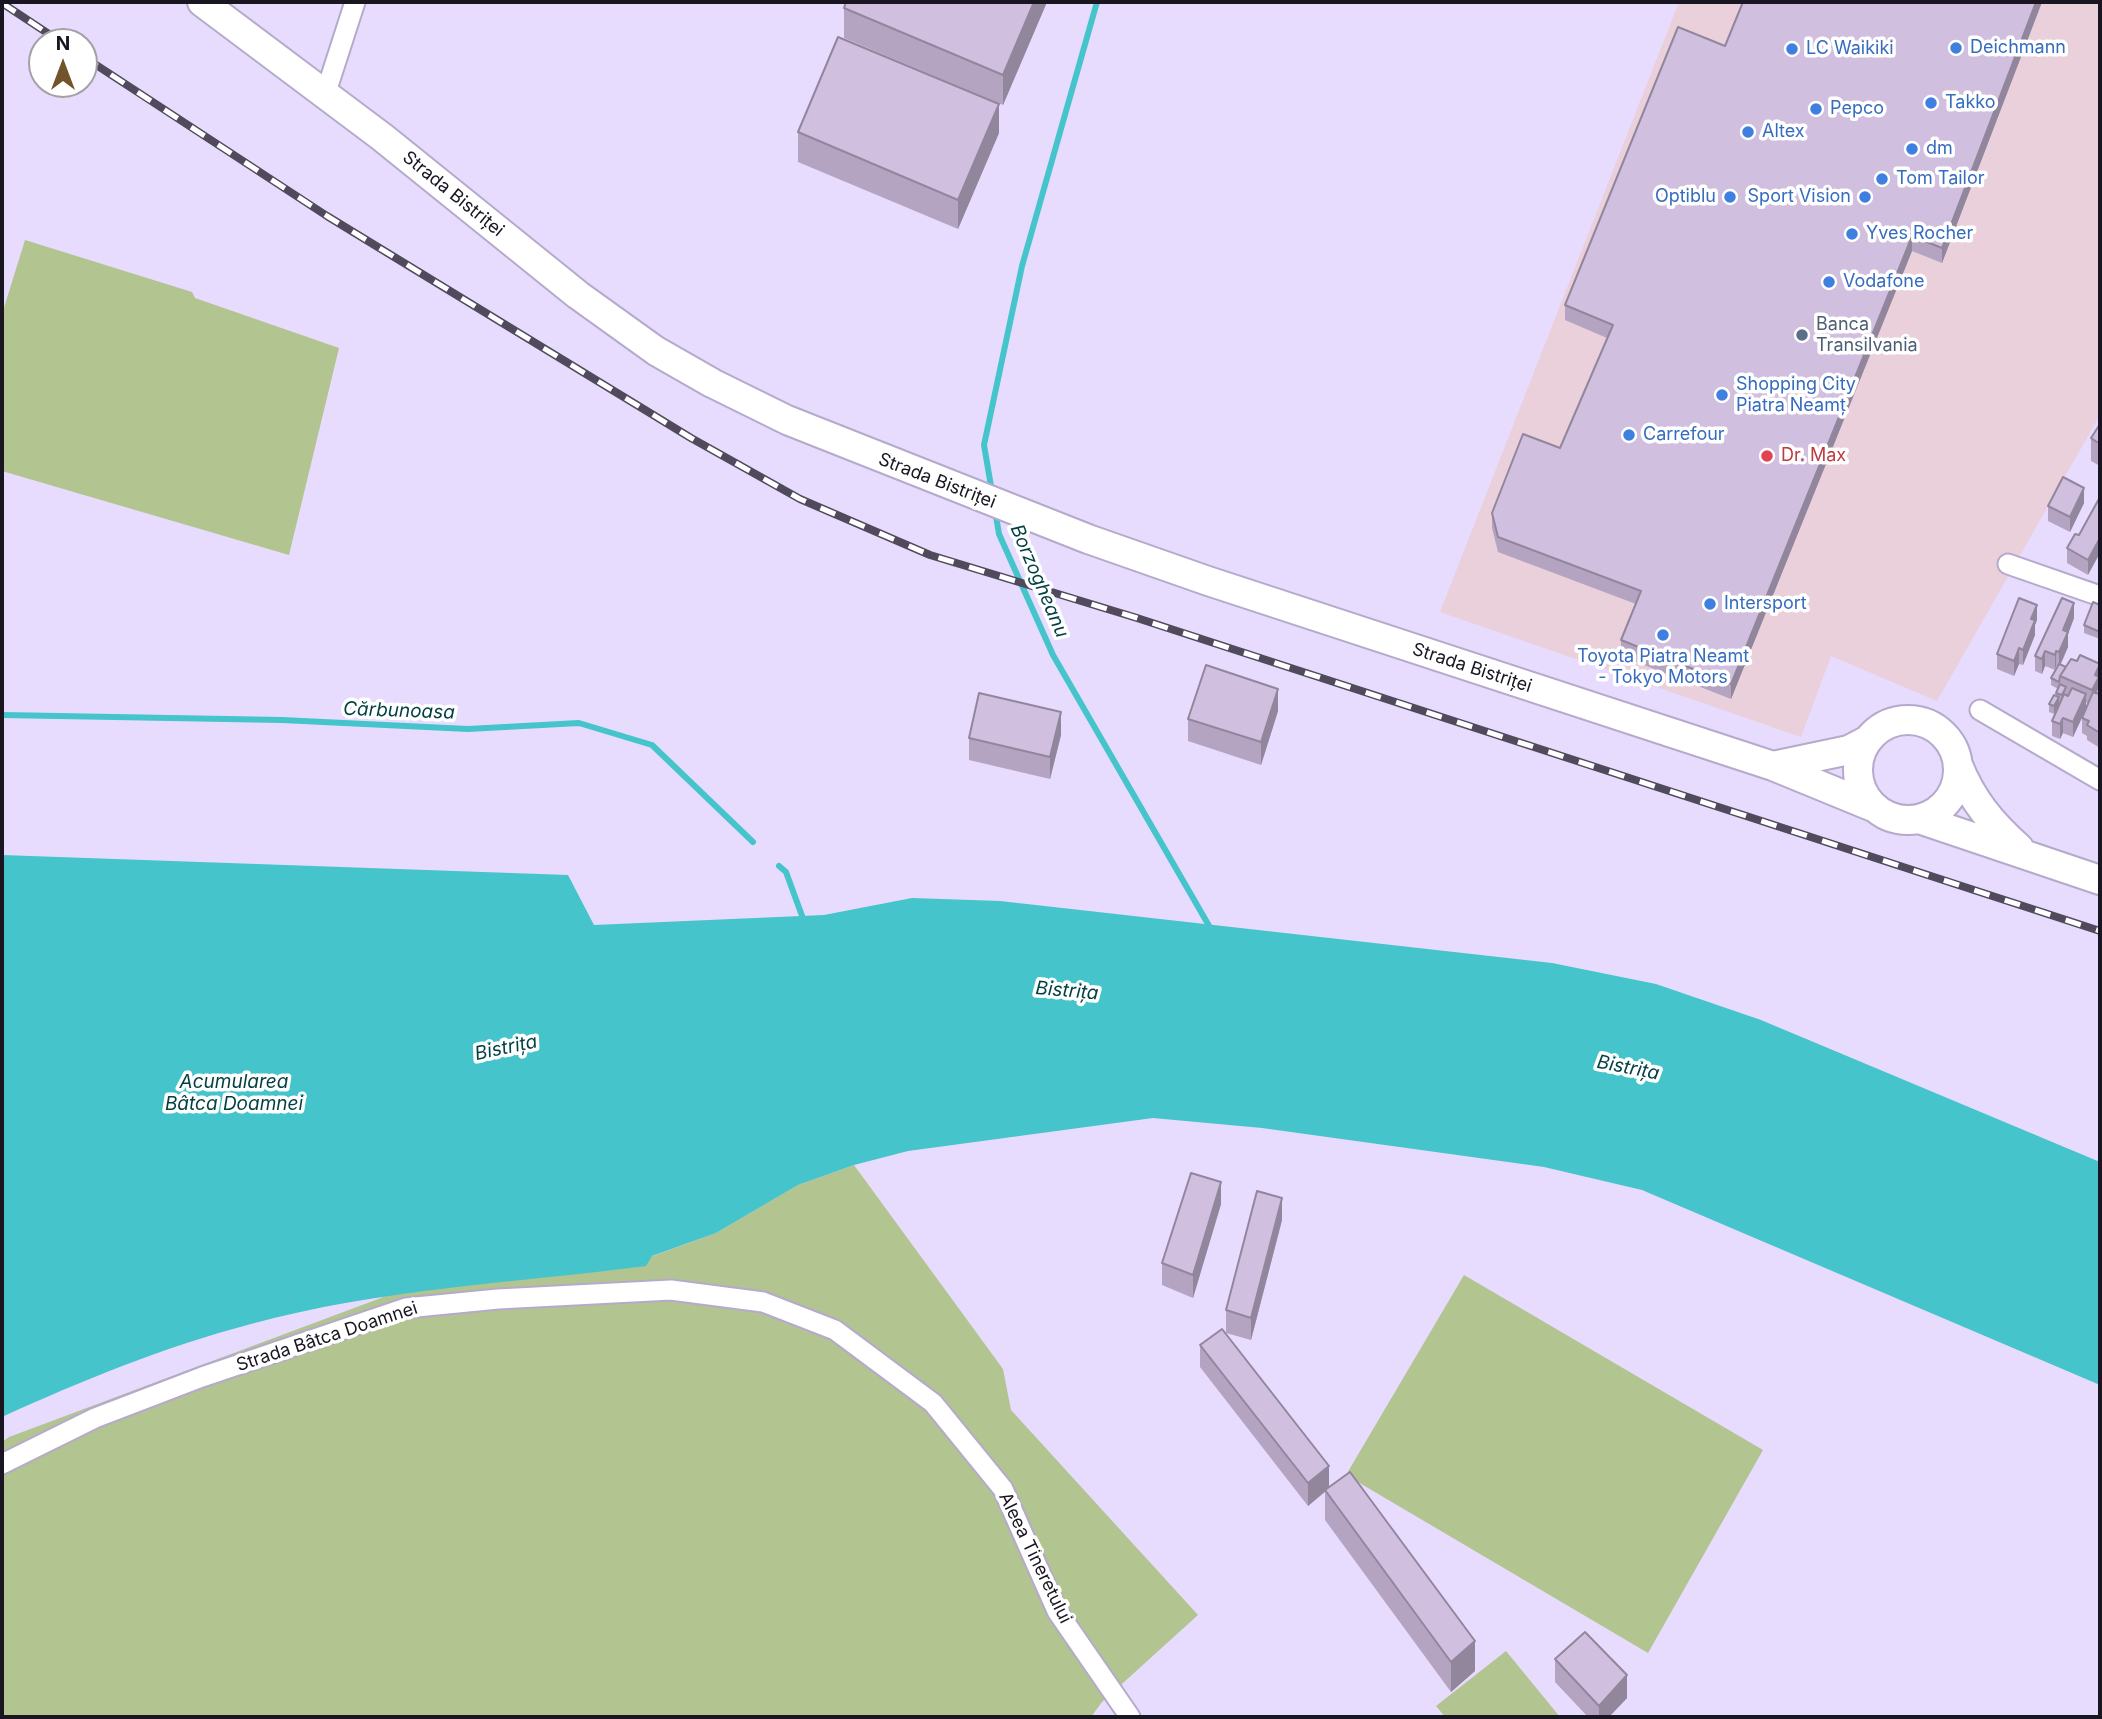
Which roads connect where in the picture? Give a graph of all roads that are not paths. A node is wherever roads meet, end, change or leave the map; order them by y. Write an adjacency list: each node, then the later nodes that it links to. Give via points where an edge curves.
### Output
1 (202, 2): 3 (main road, Strada Bistriței)
2 (355, 2): 3 (street)
3 (325, 95): 9 (main road, Strada Bistriței, via 656,351 787,420 1221,586)
4 (2008, 564): 5 (street)
5 (2100, 596)
6 (1980, 710): 10 (street)
7 (1868, 740): 8 (main road, via 1888,724 1917,721 1946,737); 9 (main road, Strada Bistriței, via 1849,750); 11 (main road, via 1858,767 1862,788)
8 (1958, 765): 12 (main road, via 1953,793 1933,814); 13 (main road, via 1981,809)
9 (1773, 766): 11 (main road, Strada Bistriței)
10 (2100, 780)
11 (1873, 807): 12 (main road, via 1903,821)
12 (1919, 820): 13 (main road)
13 (2024, 852): 14 (main road)
14 (2100, 880)
15 (671, 1290): 16 (street, Strada Bâtca Doamnei, via 406,1308 190,1381 95,1418); 17 (street, Aleea Tineretului, via 764,1302 835,1330 933,1403 1003,1489 1057,1611)
16 (2, 1464)
17 (1130, 1717)

